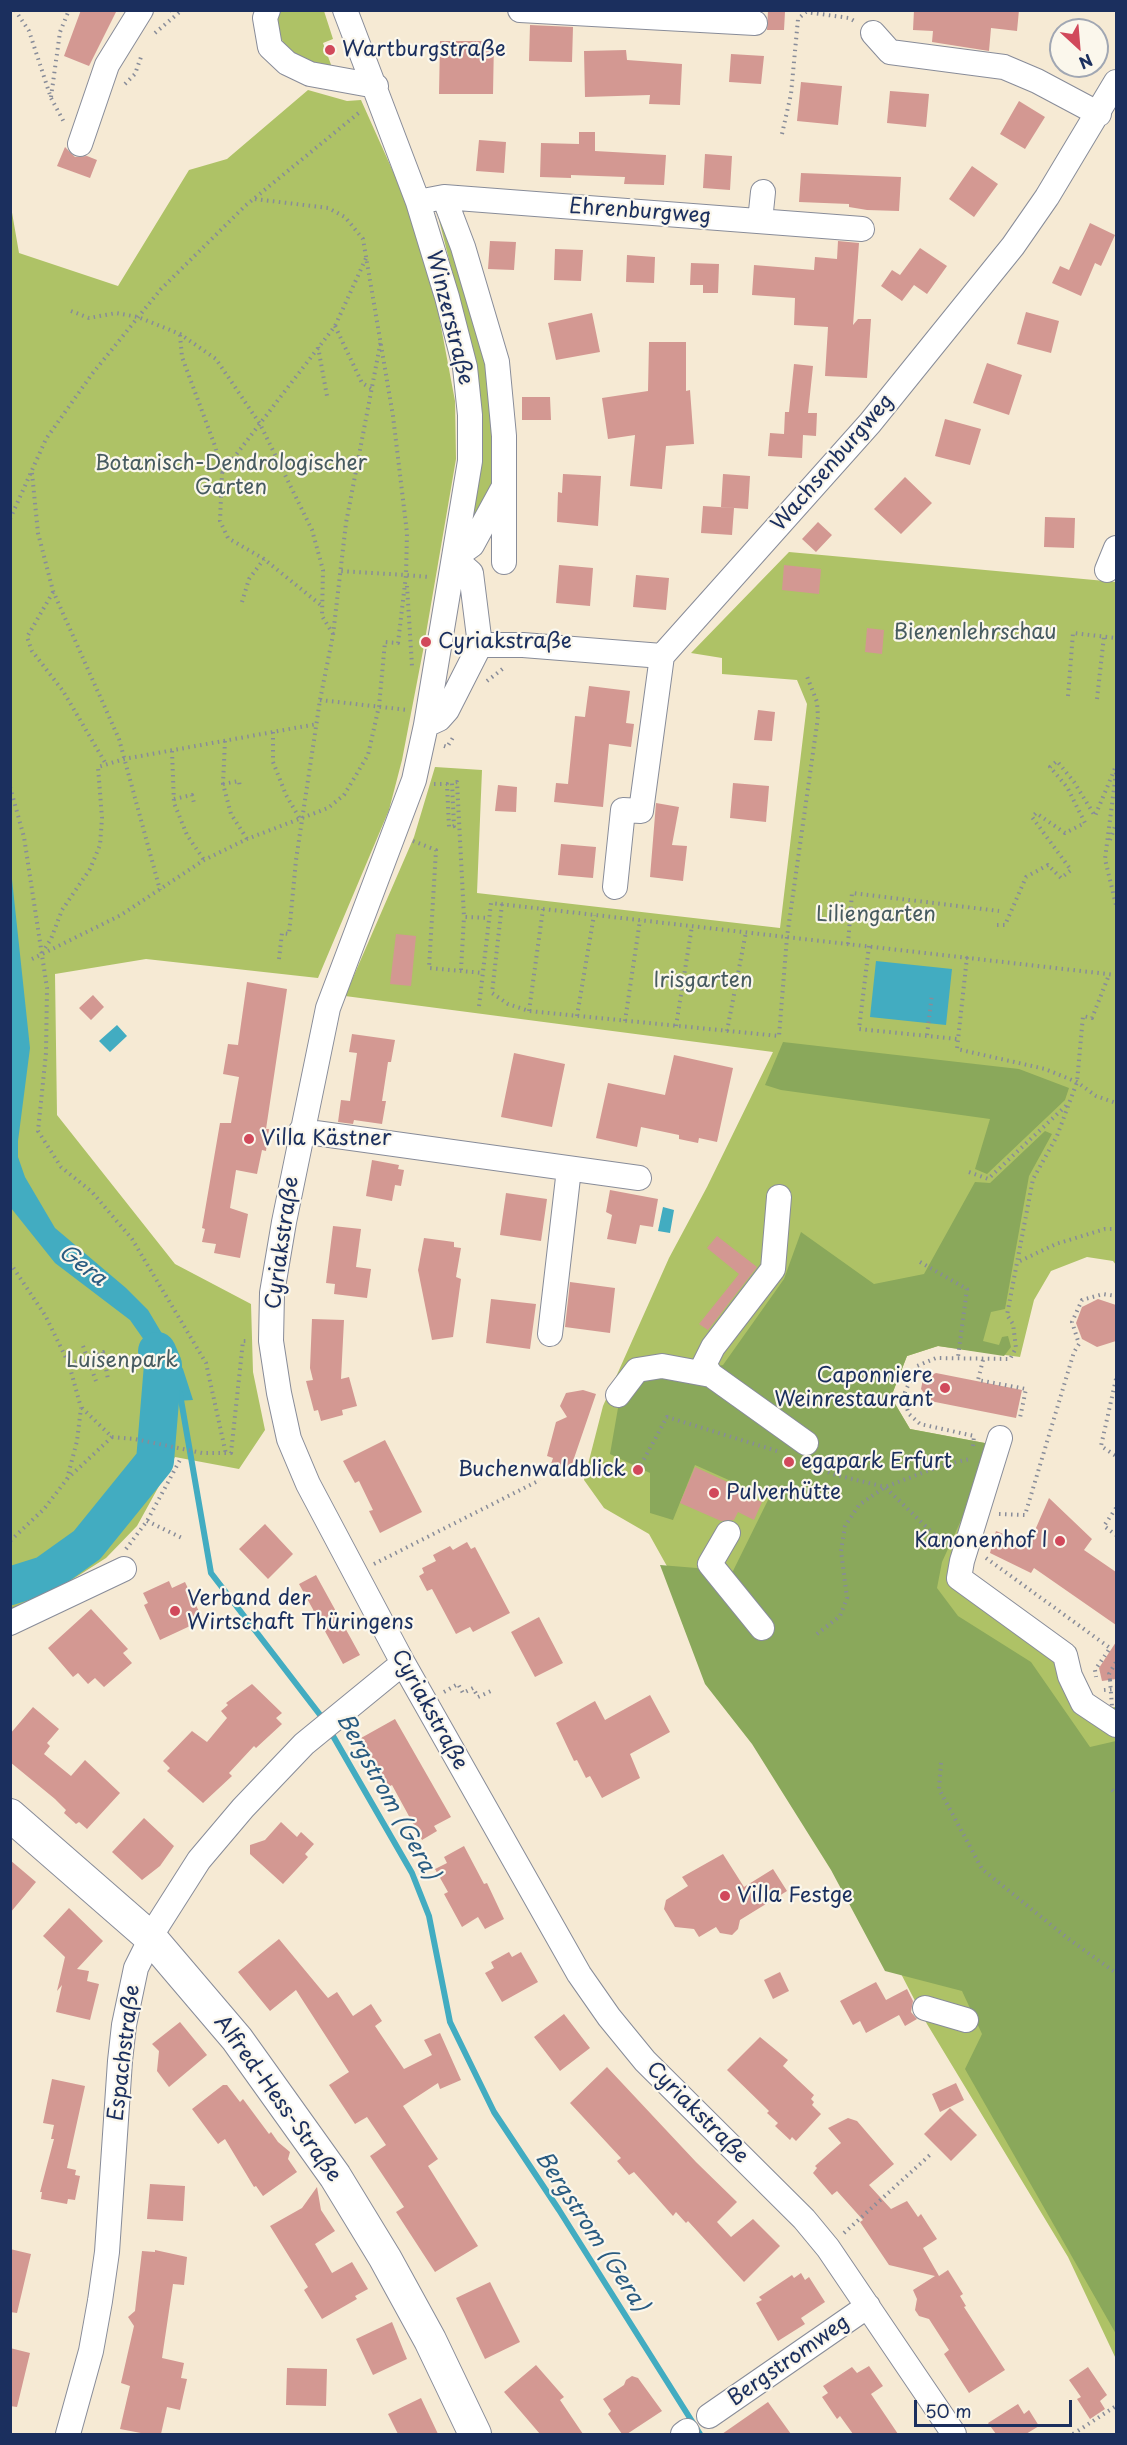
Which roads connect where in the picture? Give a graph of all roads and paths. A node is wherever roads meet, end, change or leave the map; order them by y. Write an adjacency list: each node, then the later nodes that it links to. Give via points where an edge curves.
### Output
1 (15, 10): 13 (path, via 29,31)
2 (69, 10): 13 (path, via 60,32)
3 (141, 10): 17 (street, via 107,65)
4 (171, 10): 8 (path)
5 (268, 10): 12 (street, via 265,18 270,47 287,63 310,74)
6 (345, 10): 12 (street, Winzerstraße)
7 (520, 10): 9 (street)
8 (175, 14)
9 (755, 24)
10 (873, 33): 15 (street, via 890,52 1004,67); 16 (path, via 849,18 806,12 798,19 791,94)
11 (1116, 82): 15 (street, Wachsenburgweg)
12 (376, 86): 21 (street, Winzerstraße)
13 (51, 98): 17 (path, via 60,118)
14 (361, 112): 20 (path)
15 (1099, 114): 53 (street, Wachsenburgweg, via 1012,246 870,423)
16 (782, 134)
17 (81, 139)
18 (763, 192): 22 (street)
19 (444, 197): 21 (street, Ehrenburgweg); 22 (street, Ehrenburgweg); 36 (street, Winzerstraße, via 464,247 496,362 504,436)
20 (254, 199): 24 (path, via 328,208 345,216 357,229); 26 (path, via 161,289)
21 (418, 202): 40 (street, Winzerstraße, via 465,367 470,415 470,461)
22 (760, 221): 23 (street, Ehrenburgweg)
23 (862, 229)
24 (368, 255): 27 (path); 29 (path)
25 (71, 311): 26 (path, via 89,318 116,313)
26 (138, 317): 28 (path); 34 (path, via 46,439)
27 (335, 326): 30 (path); 31 (path, via 362,383)
28 (180, 334): 33 (path, via 216,358); 35 (path, via 182,357)
29 (381, 340): 31 (path); 44 (path, via 407,533)
30 (318, 347): 32 (path); 33 (path)
31 (372, 389): 43 (path)
32 (327, 396)
33 (260, 424): 35 (path); 48 (path, via 312,530 323,570)
34 (32, 472): 38 (path); 46 (path, via 38,533)
35 (222, 473): 41 (path, via 220,521 228,538)
36 (502, 489): 40 (street, Winzerstraße, via 472,545); 42 (street, Winzerstraße)
37 (10, 507): 38 (path)
38 (16, 508): 39 (path)
39 (10, 519)
40 (454, 558): 52 (street, via 471,573); 60 (street, Winzerstraße)
41 (264, 559): 47 (path, via 249,579); 48 (path)
42 (504, 562)
43 (339, 571): 44 (path); 49 (path)
44 (406, 575): 45 (path); 55 (path); 59 (path, via 398,642 385,642)
45 (434, 578)
46 (53, 591): 65 (path, via 119,739); 66 (path, via 27,637 32,651 63,691)
47 (242, 602)
48 (323, 606): 49 (path, via 322,616)
49 (333, 635): 57 (path)
50 (1104, 636): 51 (path); 56 (path, via 1073,633); 58 (path)
51 (1116, 638)
52 (480, 645): 53 (street); 60 (street, via 447,710 439,719)
53 (662, 656): 81 (street, via 641,811 623,810)
54 (806, 674): 94 (path, via 817,702 818,717)
55 (413, 677)
56 (1068, 696)
57 (320, 699): 59 (path); 61 (path)
58 (1096, 699)
59 (379, 706): 60 (path); 75 (path, via 368,755 344,795 328,808)
60 (421, 718): 117 (street, Cyriakstraße, via 414,780 328,1008)
61 (317, 724): 62 (path); 75 (path)
62 (273, 732): 63 (path); 75 (path, via 273,762)
63 (225, 741): 64 (path); 70 (path)
64 (172, 751): 65 (path); 73 (path)
65 (124, 759): 66 (path); 82 (path)
66 (106, 764): 97 (path, via 98,767 100,845)
67 (1116, 766): 91 (path, via 1095,816 1057,761 1050,767 1067,787 1085,823 1065,833 1036,813 1032,817 1071,870 1061,878 1048,865 1026,877 1005,925)
68 (1116, 773): 79 (path)
69 (425, 781): 88 (path, via 447,783 449,826 454,826 452,783 457,782)
70 (223, 784): 72 (path, via 239,781); 77 (path, via 231,814)
71 (10, 787): 97 (path, via 24,837)
72 (240, 788)
73 (174, 800): 74 (path, via 192,795); 80 (path, via 187,835)
74 (194, 803)
75 (301, 819): 77 (path); 100 (path, via 289,934 282,933)
76 (1116, 824): 79 (path)
77 (247, 839): 80 (path)
78 (414, 842): 101 (path, via 436,850 429,968)
79 (1108, 847): 84 (path, via 1107,874)
80 (204, 860): 82 (path)
81 (615, 887)
82 (160, 890): 97 (path, via 92,931)
83 (502, 904): 85 (path); 89 (path, via 490,903); 107 (path, via 492,993)
84 (1116, 905)
85 (543, 909): 87 (path); 107 (path)
86 (999, 911): 95 (path, via 852,893)
87 (594, 915): 90 (path); 108 (path)
88 (464, 917): 89 (path); 101 (path)
89 (489, 918): 102 (path)
90 (640, 920): 92 (path); 109 (path)
91 (997, 925)
92 (692, 926): 93 (path); 110 (path)
93 (746, 932): 94 (path); 111 (path)
94 (787, 937): 95 (path); 111 (path, via 779,1036)
95 (848, 944): 96 (path)
96 (869, 946): 98 (path); 112 (path, via 859,1029)
97 (41, 954): 99 (path); 146 (path, via 47,988 46,1053 38,1131 61,1167 92,1192 132,1239 206,1363)
98 (967, 957): 103 (path); 113 (path)
99 (32, 959)
100 (279, 959)
101 (461, 970): 102 (path)
102 (483, 973): 106 (path)
103 (1109, 975): 104 (path); 114 (path, via 1092,1018 1083,1016)
104 (1116, 975)
105 (932, 994): 112 (path)
106 (479, 1006)
107 (529, 1011): 108 (path)
108 (577, 1016): 109 (path)
109 (625, 1021): 110 (path)
110 (676, 1026): 111 (path)
111 (727, 1031)
112 (927, 1035): 113 (path)
113 (958, 1039): 114 (path, via 957,1049 1045,1070)
114 (1077, 1082): 115 (path); 116 (path, via 1089,1092)
115 (1070, 1102): 119 (path, via 988,1179); 124 (path, via 1034,1179)
116 (1116, 1103)
117 (301, 1131): 118 (street); 128 (street, Cyriakstraße, via 272,1293)
118 (569, 1169): 120 (street); 127 (street)
119 (969, 1172)
120 (639, 1178)
121 (779, 1197): 134 (street, via 772,1269 713,1347 704,1365)
122 (1116, 1230): 124 (path, via 1105,1229 1056,1244)
123 (920, 1262): 131 (path, via 967,1289)
124 (1019, 1262): 132 (path, via 1007,1315 1013,1324 1016,1348 1010,1359)
125 (10, 1263): 133 (path, via 45,1315)
126 (1116, 1296): 156 (path, via 1103,1294 1082,1300 1072,1322 1079,1344 1025,1515 999,1512)
127 (550, 1334)
128 (272, 1341): 146 (path, via 243,1341 231,1453); 164 (street, Cyriakstraße, via 289,1439 308,1485)
129 (83, 1346): 130 (path)
130 (87, 1357): 133 (path); 135 (path, via 103,1352); 137 (path)
131 (958, 1357): 132 (path); 148 (path, via 936,1358 917,1366 909,1378 905,1403 909,1414 920,1424 974,1436)
132 (983, 1360): 141 (path, via 978,1380 1026,1389)
133 (69, 1364): 140 (path)
134 (711, 1375): 138 (street, via 662,1366 637,1370); 144 (street)
135 (108, 1378)
136 (1116, 1379): 139 (path)
137 (96, 1381)
138 (618, 1395)
139 (1115, 1401): 147 (path, via 1101,1446)
140 (81, 1408): 142 (path); 151 (path)
141 (1020, 1419)
142 (112, 1437): 146 (path); 151 (path)
143 (998, 1446): 148 (path); 162 (street)
144 (804, 1451): 153 (path, via 832,1474)
145 (780, 1452): 150 (path, via 667,1417)
146 (226, 1454)
147 (1116, 1456)
148 (970, 1459): 153 (path, via 943,1464)
149 (180, 1460): 155 (path)
150 (638, 1470)
151 (67, 1479): 160 (path, via 44,1509)
152 (540, 1480): 164 (path)
153 (885, 1487): 162 (path); 167 (path, via 859,1505 845,1526 841,1551 847,1598 840,1616)
154 (1116, 1508): 158 (path, via 1104,1526)
155 (147, 1521): 159 (path); 163 (path, via 126,1549)
156 (996, 1522)
157 (728, 1533): 166 (street, via 710,1564)
158 (1116, 1535)
159 (182, 1538)
160 (10, 1540)
161 (988, 1550): 170 (path, via 986,1560 1110,1648 1095,1670)
162 (962, 1561): 175 (street, via 959,1578 1065,1655 1083,1703)
163 (124, 1569): 165 (street)
164 (355, 1574): 169 (street, Cyriakstraße)
165 (10, 1623)
166 (762, 1628)
167 (817, 1634)
168 (1116, 1662): 175 (path, bridge, via 1109,1674)
169 (403, 1663): 174 (street, Cyriakstraße); 180 (street, Espachstraße, via 303,1744 243,1808 199,1860)
170 (1097, 1680)
171 (1116, 1689): 173 (path)
172 (491, 1691): 174 (path, via 478,1697 473,1688 463,1693 458,1684)
173 (1098, 1691)
174 (424, 1702): 185 (street, Cyriakstraße, via 579,1974 609,2017 645,2061 804,2219)
175 (1114, 1716)
176 (941, 1763): 181 (path, via 939,1789 982,1869)
177 (1112, 1790): 178 (path)
178 (1116, 1794)
179 (10, 1815): 180 (main road, Alfred-Hess-Straße)
180 (151, 1938): 189 (street, Espachstraße, via 136,1968 124,2025 107,2252 91,2351); 190 (main road, Alfred-Hess-Straße, via 237,2039 335,2176 430,2340)
181 (1116, 1973)
182 (926, 2008): 183 (street)
183 (966, 2020)
184 (931, 2154): 185 (path)
185 (828, 2248): 186 (street, Cyriakstraße)
186 (868, 2306): 188 (street, Bergstromweg); 191 (street, Cyriakstraße)
187 (1116, 2406): 192 (path)
188 (709, 2416)
189 (68, 2434)
190 (475, 2434)
191 (954, 2434)
192 (1073, 2434)

